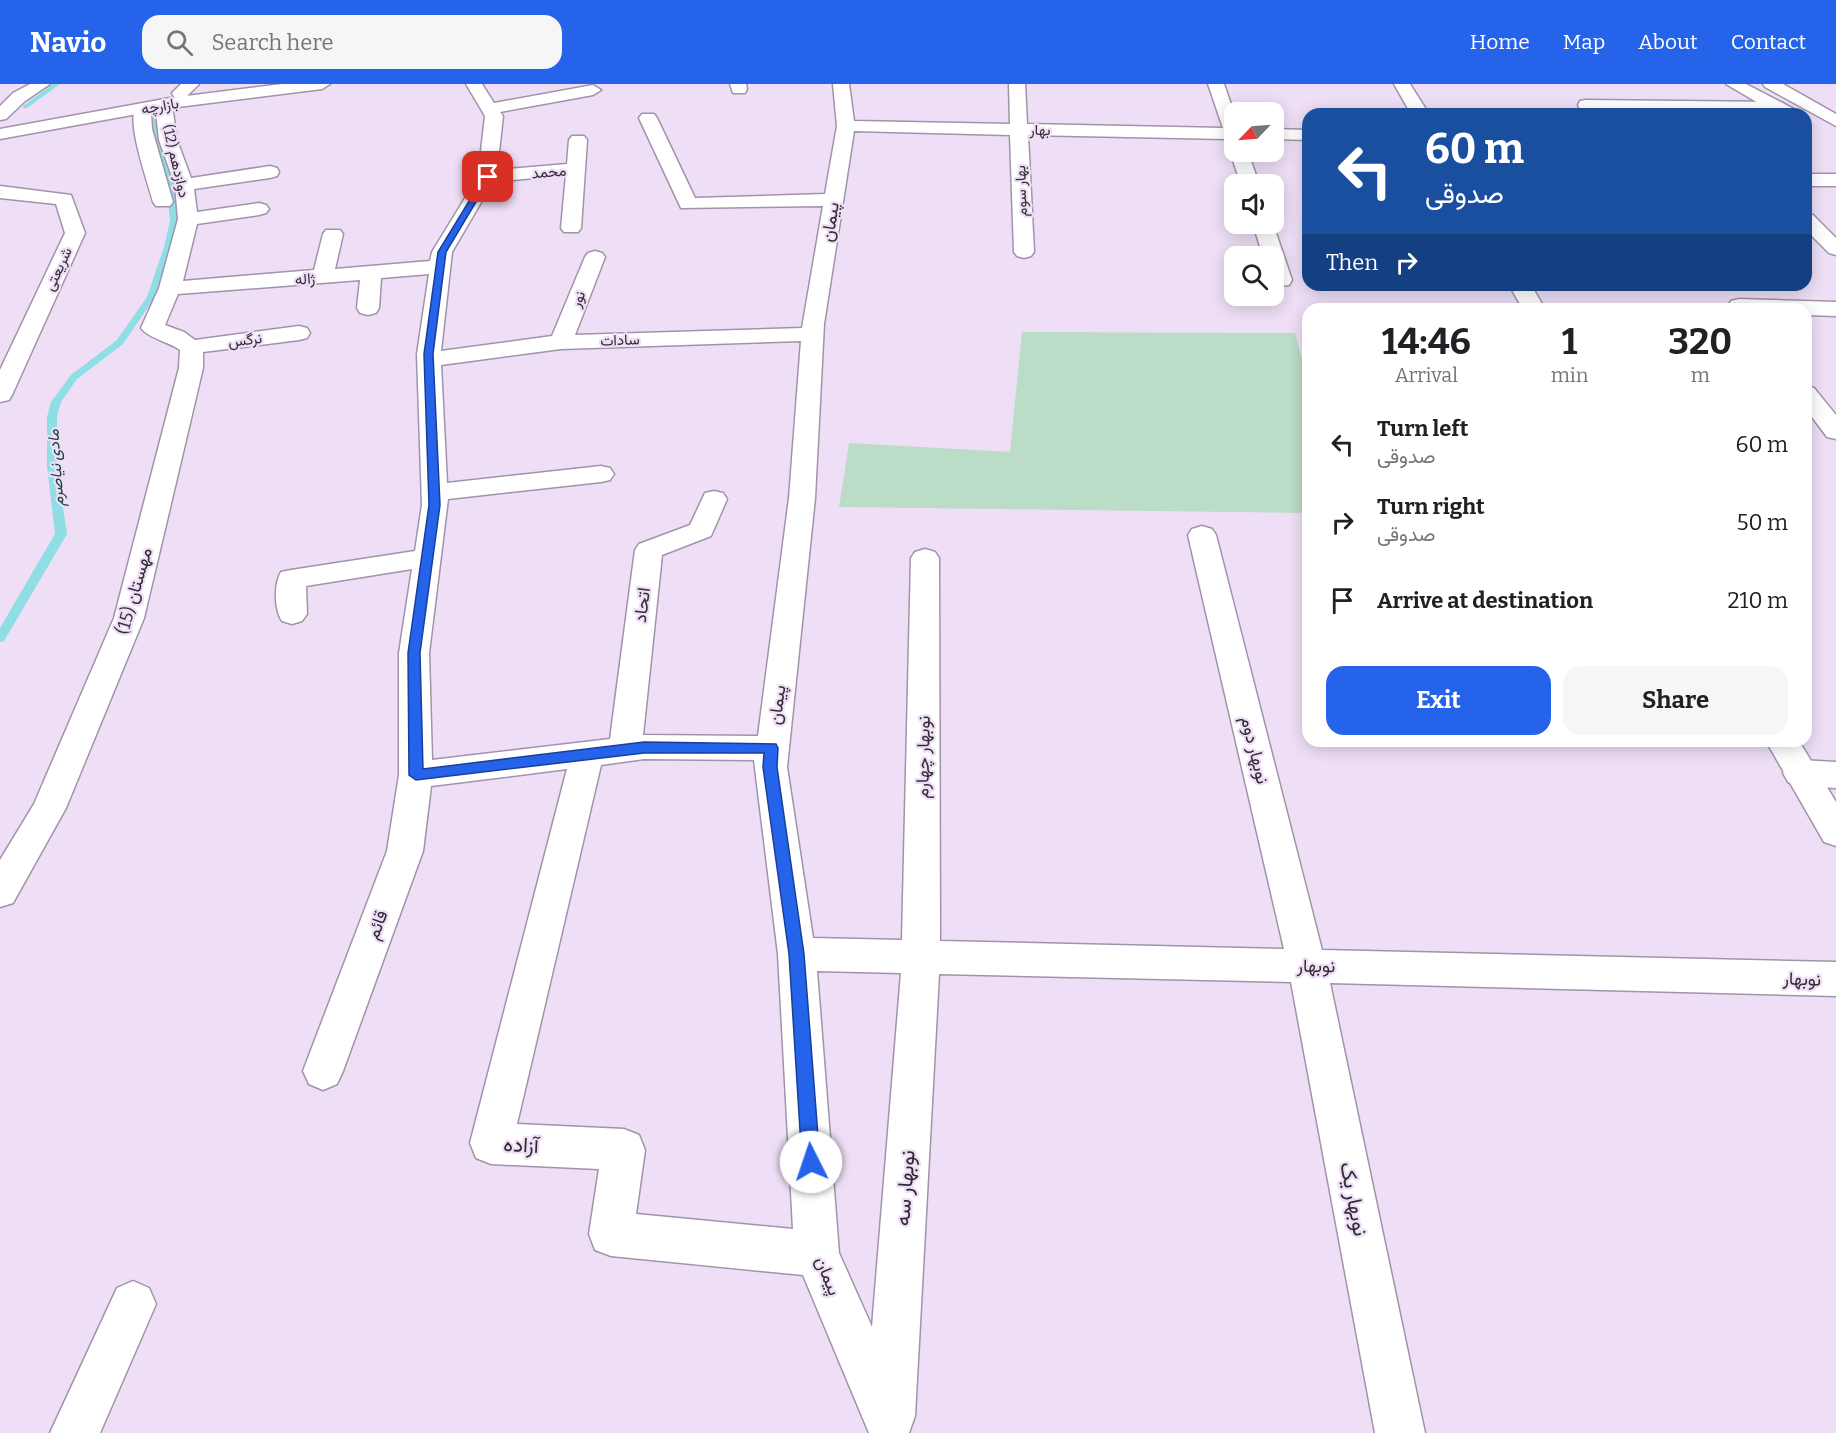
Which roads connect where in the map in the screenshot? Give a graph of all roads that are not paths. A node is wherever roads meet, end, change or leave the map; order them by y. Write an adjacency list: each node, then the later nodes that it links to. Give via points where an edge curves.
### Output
1 (42, 84): 20 (street, via 19,97)
2 (245, 84): 11 (street, بازارچه)
3 (322, 84): 14 (street, بازارچه)
4 (474, 84): 16 (street)
5 (841, 84): 25 (street, پیمان)
6 (1017, 84): 26 (street, بهار سوم)
7 (1216, 84): 15 (street)
8 (1402, 84): 17 (street)
9 (1734, 84): 19 (street)
10 (1771, 84): 22 (street)
11 (186, 88): 23 (street, بازارچه)
12 (1574, 91): 18 (street)
13 (594, 92): 16 (street)
14 (153, 106): 27 (street, بازارچه); 38 (street, دوازدهم (12), via 164,105 168,140); 41 (street, دوازدهم (12), via 142,110 143,129)
15 (1224, 106)
16 (490, 108): 35 (street, via 494,116)
17 (1416, 108)
18 (1587, 108)
19 (1778, 108)
20 (0, 115)
21 (648, 118): 40 (street, via 688,204)
22 (1836, 121)
23 (0, 125)
24 (1812, 125): 31 (street)
25 (846, 126): 26 (street, بهار); 40 (street, پیمان)
26 (1019, 129): 28 (street, بهار); 48 (street, بهار سوم)
27 (0, 134)
28 (1224, 134)
29 (1284, 134): 30 (street)
30 (1302, 135)
31 (1836, 137)
32 (578, 140): 33 (street, محمد)
33 (574, 169): 35 (street, محمد); 45 (street, محمد)
34 (270, 172): 38 (street)
35 (488, 177): 50 (street, قائم, via 442,252)
36 (1812, 180): 37 (street)
37 (1836, 180)
38 (184, 184): 43 (street, دوازدهم (12))
39 (0, 192): 62 (street, شریعتی, via 64,199 75,233)
40 (833, 200): 58 (street, پیمان)
41 (163, 202)
42 (259, 208): 43 (street)
43 (188, 219): 53 (street, دوازدهم (12))
44 (1812, 225): 47 (street)
45 (571, 228)
46 (333, 234): 52 (street)
47 (1836, 249)
48 (1024, 252)
49 (595, 257): 59 (street, نور)
50 (440, 267): 51 (street, ژاله); 61 (street, قائم)
51 (371, 273): 52 (street, ژاله); 55 (street)
52 (323, 277): 53 (street, ژاله)
53 (170, 288): 60 (street, دوازدهم (12), via 152,328)
54 (1812, 307): 56 (street)
55 (368, 308)
56 (1836, 309)
57 (299, 333): 60 (street, نرگس)
58 (812, 334): 59 (street, سادات); 73 (street, پیمان, via 802,498)
59 (561, 342): 61 (street, سادات)
60 (191, 346): 80 (street, مهستان (15), via 191,368 129,618 49,808)
61 (429, 360): 66 (street, قائم)
62 (0, 395)
63 (1812, 401): 64 (street)
64 (1836, 432)
65 (602, 474): 66 (street)
66 (435, 492): 69 (street, قائم)
67 (714, 499): 74 (street, اتحاد, via 701,530 649,550)
68 (1202, 536): 83 (street, نوبهار دوم)
69 (427, 558): 71 (street, via 291,579); 77 (street, قائم, via 414,653)
70 (925, 558): 82 (street, نوبهار چهارم)
71 (292, 614)
72 (1785, 747): 76 (street)
73 (772, 748): 74 (street); 81 (street, پیمان, via 770,767)
74 (625, 750): 75 (street)
75 (587, 754): 77 (street); 86 (street, آزاده, via 491,1143 624,1150 611,1234)
76 (1800, 773): 78 (street); 79 (street)
77 (416, 775): 85 (street, قائم, via 405,851)
78 (1836, 775)
79 (1836, 832)
80 (0, 892)
81 (797, 954): 82 (street, نوبهار); 86 (street, پیمان)
82 (921, 955): 83 (street, نوبهار); 88 (street, نوبهار سه)
83 (1307, 965): 84 (street, نوبهار); 90 (street, نوبهار یک)
84 (1836, 979)
85 (323, 1071)
86 (817, 1254): 88 (street, پیمان)
87 (133, 1304): 89 (street)
88 (890, 1427)
89 (75, 1433)
90 (1400, 1433)

